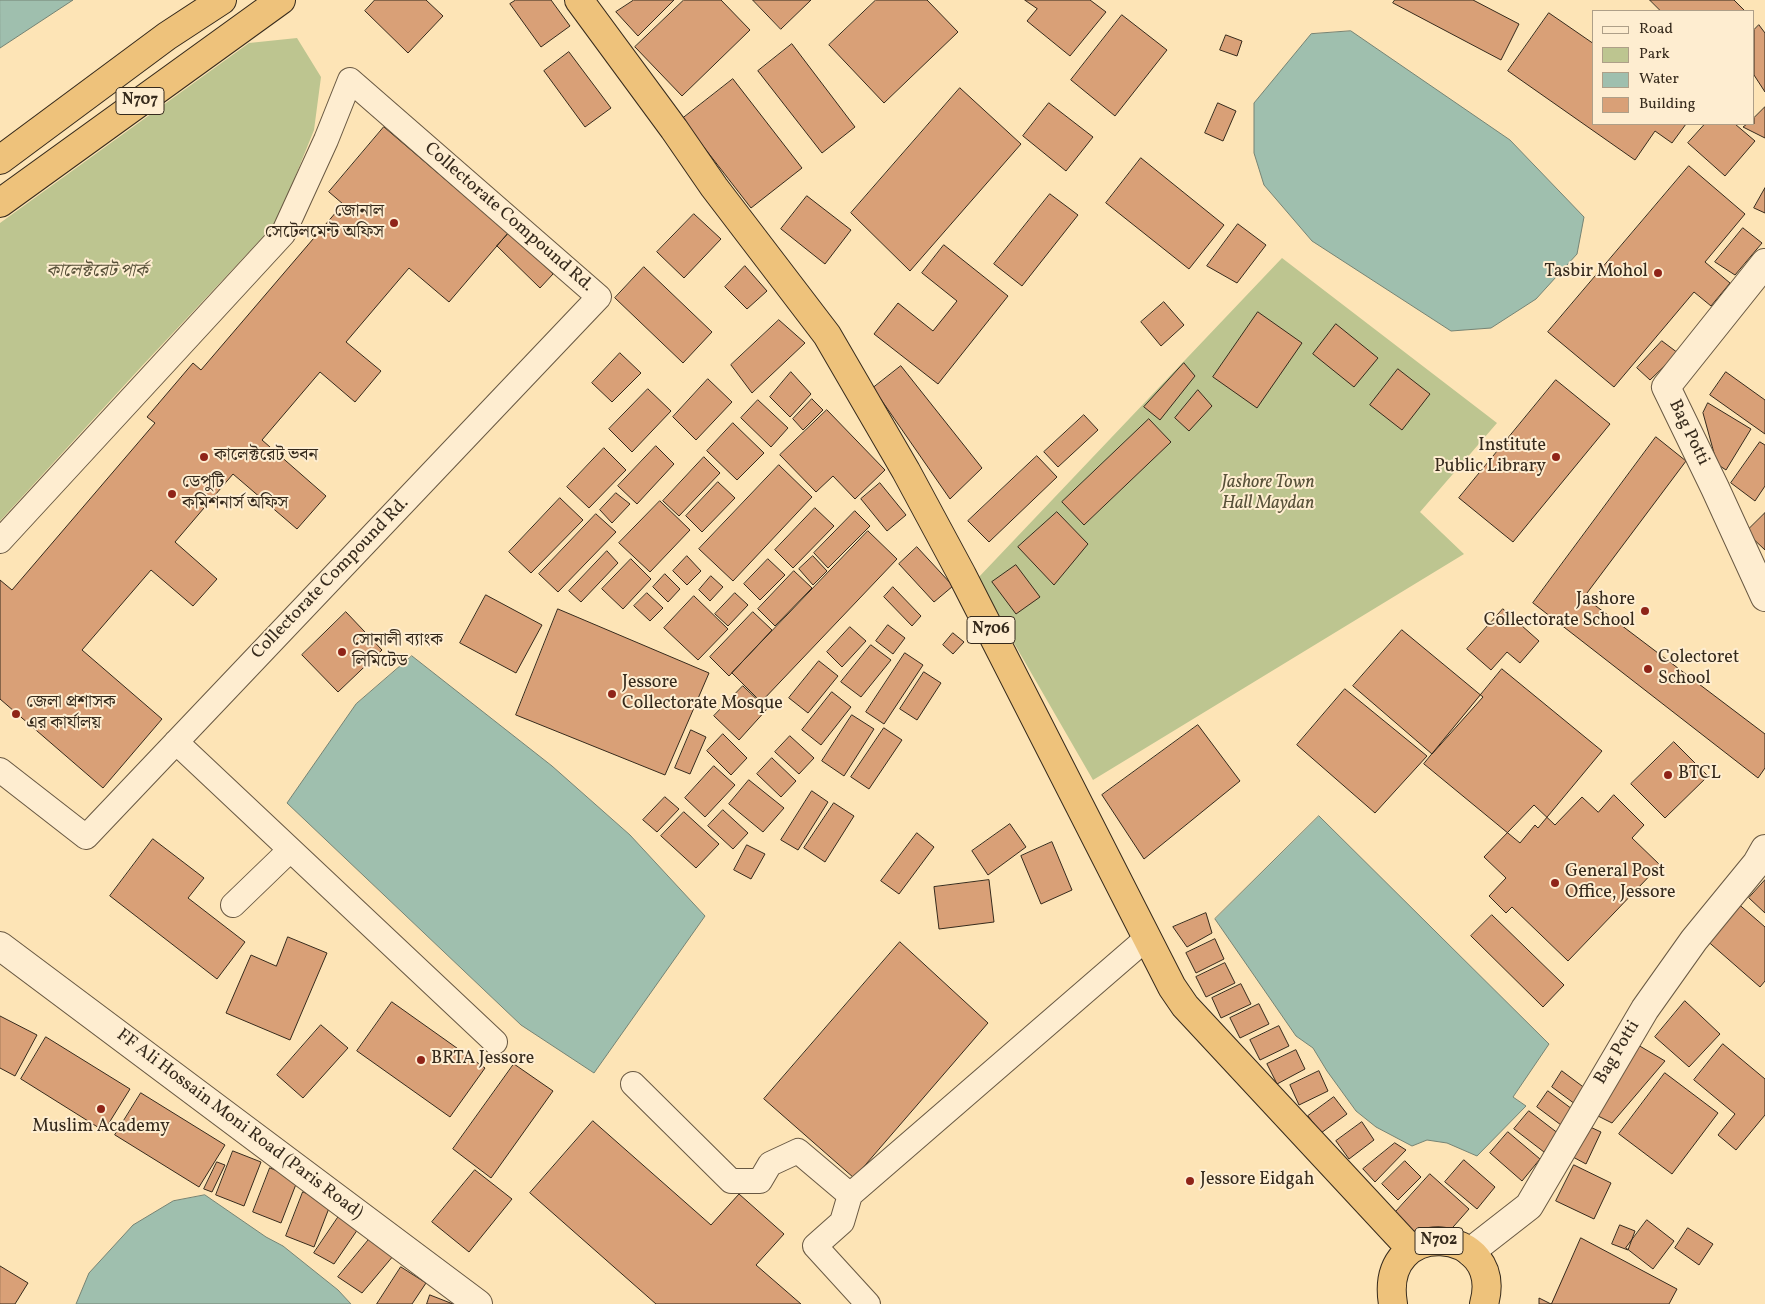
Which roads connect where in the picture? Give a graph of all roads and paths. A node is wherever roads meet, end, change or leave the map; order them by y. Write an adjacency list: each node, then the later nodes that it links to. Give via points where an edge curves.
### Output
1 (222, 0): 4 (highway, N707, via 167,36)
2 (281, 0): 5 (highway, N707)
3 (580, 0): 14 (highway, N706, via 714,187 827,335 962,575)
4 (0, 160)
5 (0, 203)
6 (1765, 263): 8 (street, Bag Potti, via 1666,387)
7 (0, 541): 9 (street, Collectorate Compound Rd., via 283,234 350,80 599,297)
8 (1765, 597)
9 (176, 742): 10 (street, Collectorate Compound Rd., via 86,837); 12 (street)
10 (0, 770)
11 (1765, 849): 20 (street, Bag Potti, via 1645,1009 1529,1206)
12 (290, 850): 13 (street); 16 (street)
13 (233, 905)
14 (1147, 938): 18 (street); 19 (highway, N706, via 1185,1006)
15 (0, 946): 21 (street, FF Ali Hossain Moni Road (Paris Road))
16 (495, 1042)
17 (633, 1084): 18 (street, via 731,1181 760,1181 770,1164 798,1150)
18 (850, 1194): 22 (street, via 842,1222 815,1246)
19 (1411, 1249): 20 (highway, N702, via 1425,1242 1441,1240 1456,1243); 23 (highway, N702, via 1392,1274)
20 (1470, 1252): 24 (highway, N702, via 1486,1279)
21 (478, 1304)
22 (868, 1304)
23 (1393, 1304)
24 (1484, 1304)

